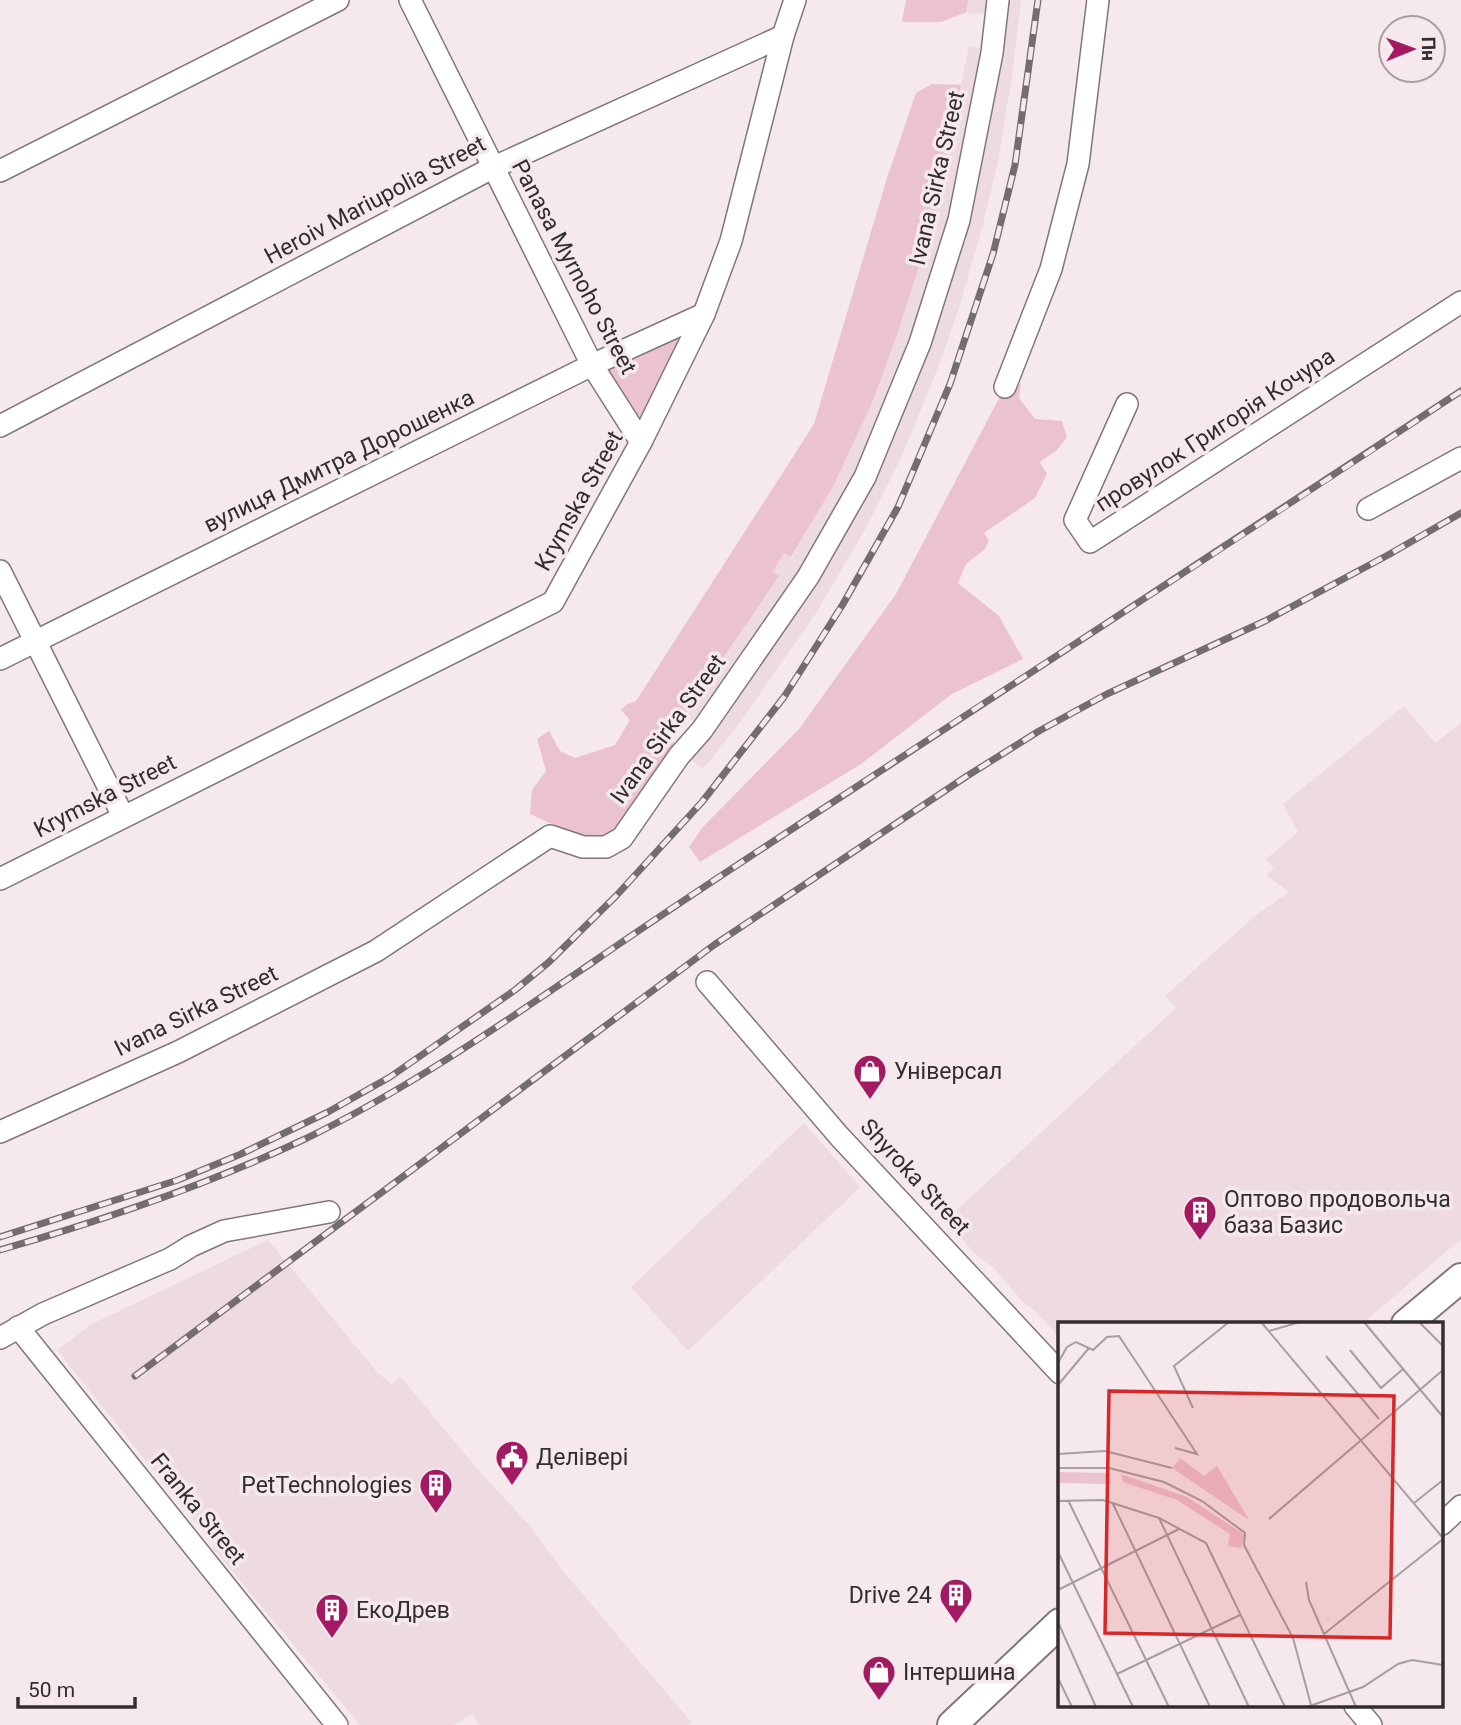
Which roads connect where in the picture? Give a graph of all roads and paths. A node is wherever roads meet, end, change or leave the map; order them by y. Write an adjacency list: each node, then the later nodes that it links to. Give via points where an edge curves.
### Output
1 (338, 0): 8 (street)
2 (410, 0): 7 (street, Panasa Myrnoho Street)
3 (795, 0): 6 (street, Krymska Street)
4 (998, 0): 24 (street, Ivana Sirka Street, via 959,220 920,343 865,477 808,577 622,838 606,846 583,847 550,836 376,951 178,1052)
5 (1098, 0): 12 (street, via 1078,164 1051,269)
6 (782, 36): 7 (street, Heroiv Mariupolia Street); 10 (street, Krymska Street, via 731,242)
7 (492, 168): 11 (street, Panasa Myrnoho Street); 14 (street, Heroiv Mariupolia Street)
8 (0, 171)
9 (1461, 302): 13 (street, провулок Григорія Кочура, via 1090,542 1075,520)
10 (704, 314): 11 (street, вулиця Дмитра Дорошенка); 15 (street, Krymska Street)
11 (592, 365): 15 (street, Panasa Myrnoho Street); 19 (street, вулиця Дмитра Дорошенка)
12 (1005, 387)
13 (1127, 404)
14 (0, 426)
15 (641, 442): 21 (street, Krymska Street, via 553,602)
16 (1461, 458): 17 (street)
17 (1368, 509)
18 (0, 571): 19 (street)
19 (35, 642): 20 (street, вулиця Дмитра Дорошенка); 21 (street)
20 (0, 659)
21 (123, 816): 22 (street, Krymska Street)
22 (0, 879)
23 (707, 982): 30 (street, Shyroka Street, via 839,1136)
24 (0, 1132)
25 (329, 1212): 28 (street, via 224,1231)
26 (1461, 1278): 27 (main road)
27 (1408, 1322)
28 (18, 1327): 29 (street); 35 (street, Franka Street)
29 (0, 1338)
30 (1058, 1371)
31 (1461, 1506): 32 (street)
32 (1444, 1522)
33 (1058, 1625): 36 (main road)
34 (1357, 1708): 37 (street)
35 (337, 1725)
36 (952, 1725)
37 (1371, 1725)

